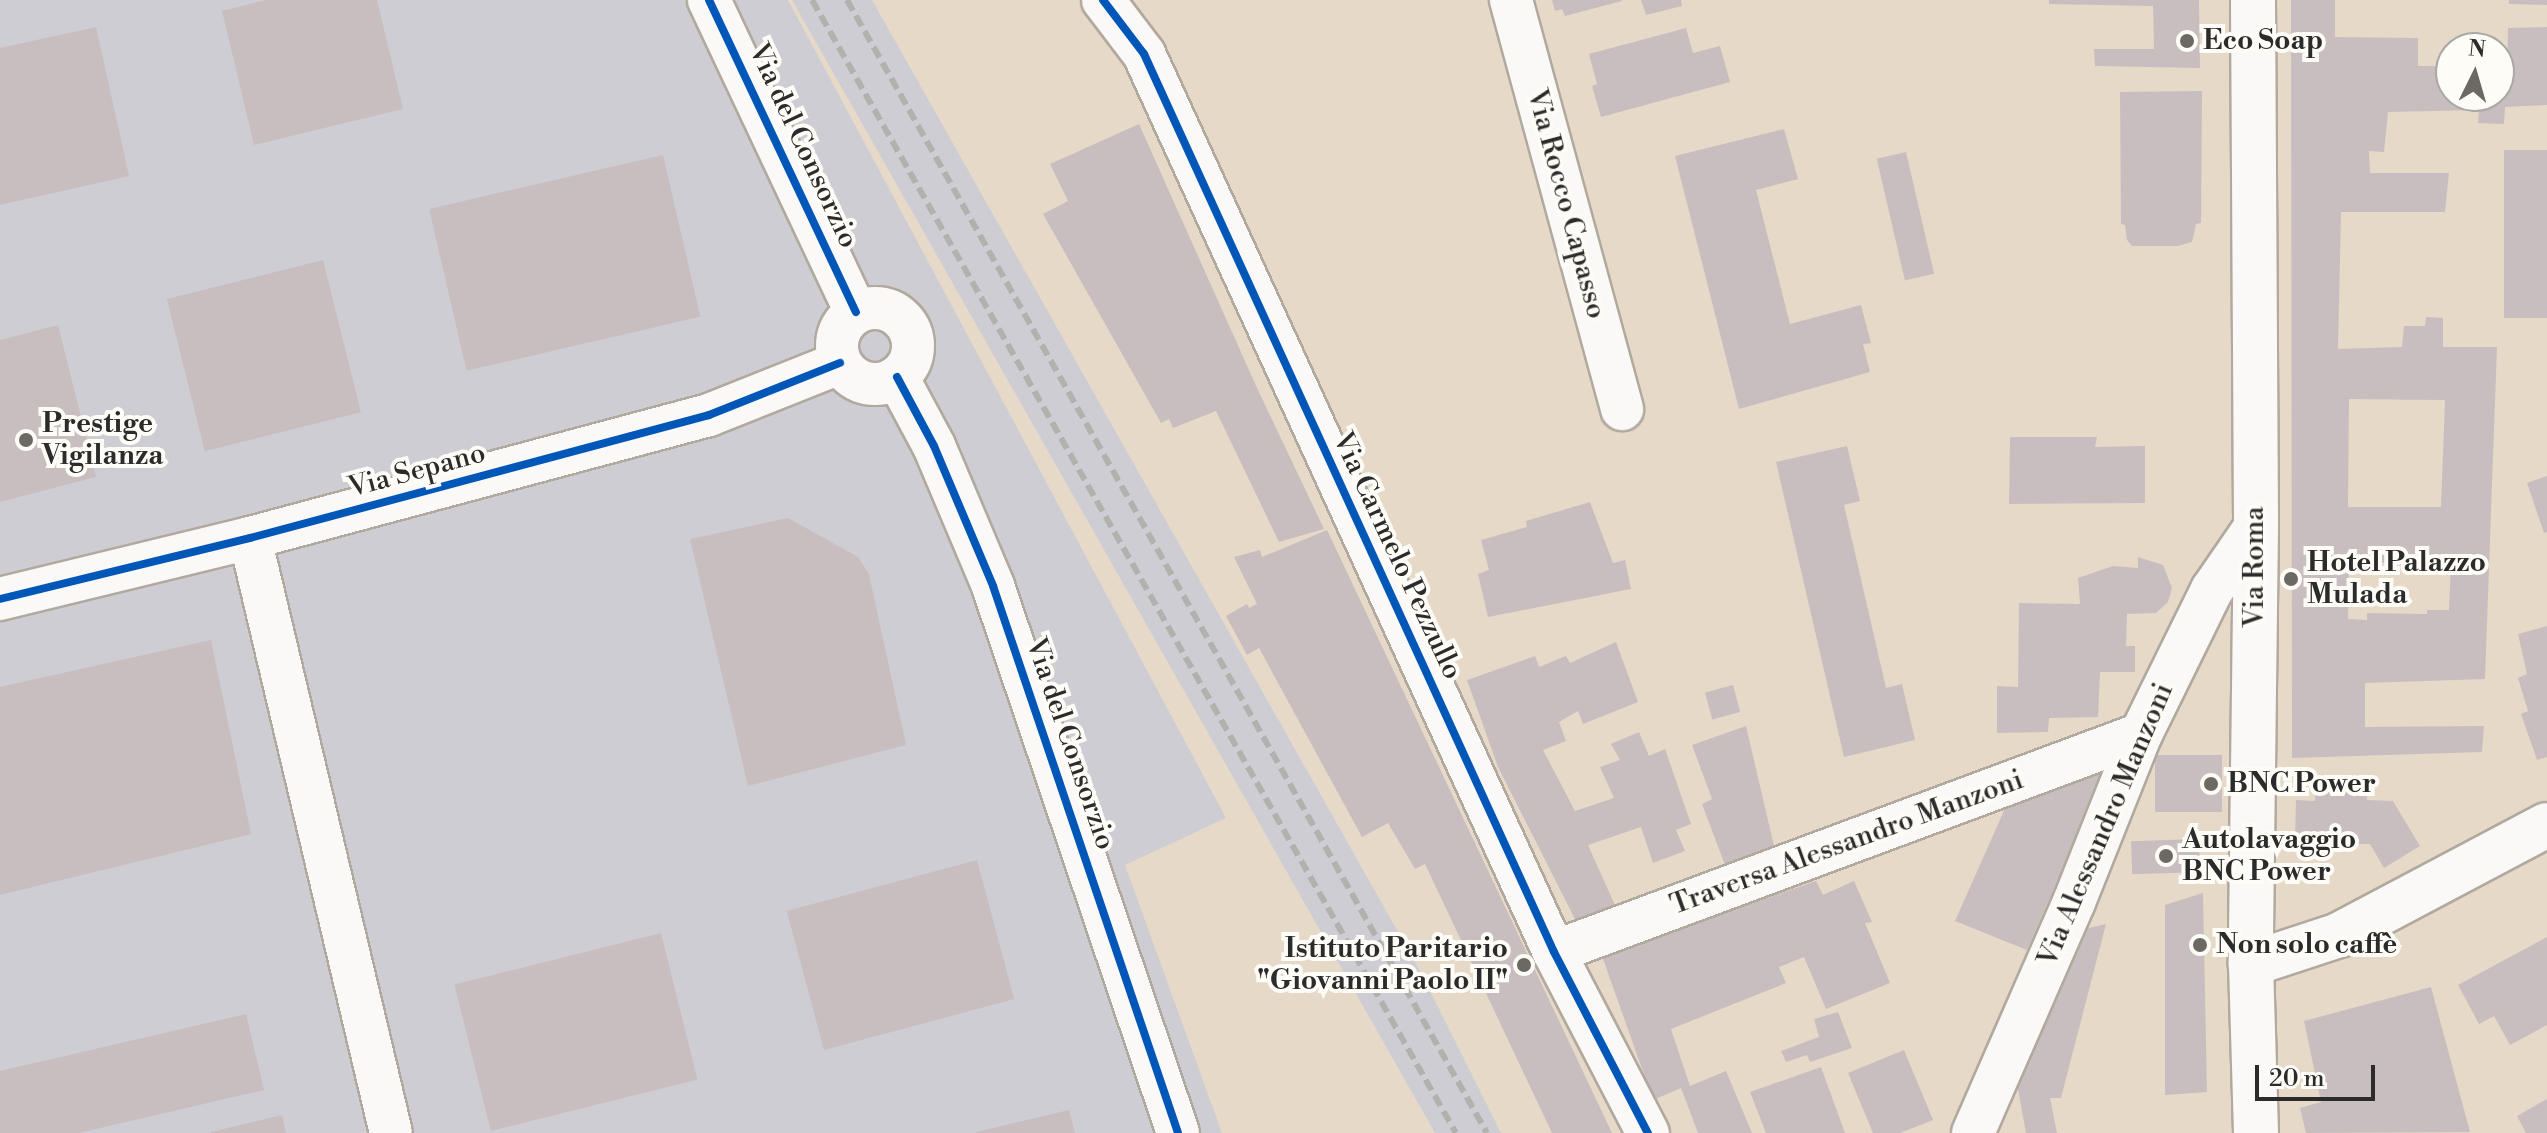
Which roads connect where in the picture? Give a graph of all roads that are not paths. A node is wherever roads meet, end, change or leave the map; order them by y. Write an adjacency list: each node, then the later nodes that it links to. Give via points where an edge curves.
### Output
1 (709, 0): 5 (street, Via del Consorzio)
2 (1103, 0): 14 (street, Via Carmelo Pezzullo, via 1144,54)
3 (1511, 0): 8 (street, Via Rocco Capasso)
4 (2253, 0): 9 (street, Via Roma)
5 (856, 312): 6 (street, via 840,329); 7 (street, via 890,311 910,329 912,356)
6 (840, 363): 7 (street, via 859,381 885,384); 10 (street, Via Sepano, via 709,415)
7 (897, 377): 17 (street, Via del Consorzio, via 934,446 993,586)
8 (1622, 409)
9 (2256, 526): 12 (street, Via Alessandro Manzoni, via 2212,590); 15 (street, Via Roma)
10 (250, 538): 11 (street, Via Sepano); 16 (street)
11 (0, 599)
12 (2141, 734): 14 (street, Traversa Alessandro Manzoni); 19 (street, Via Alessandro Manzoni)
13 (2547, 825): 15 (street, via 2339,935)
14 (1554, 952): 18 (street, Via Carmelo Pezzullo)
15 (2251, 964): 20 (street, Via Roma)
16 (391, 1133)
17 (1178, 1133)
18 (1648, 1133)
19 (1973, 1133)
20 (2256, 1133)

